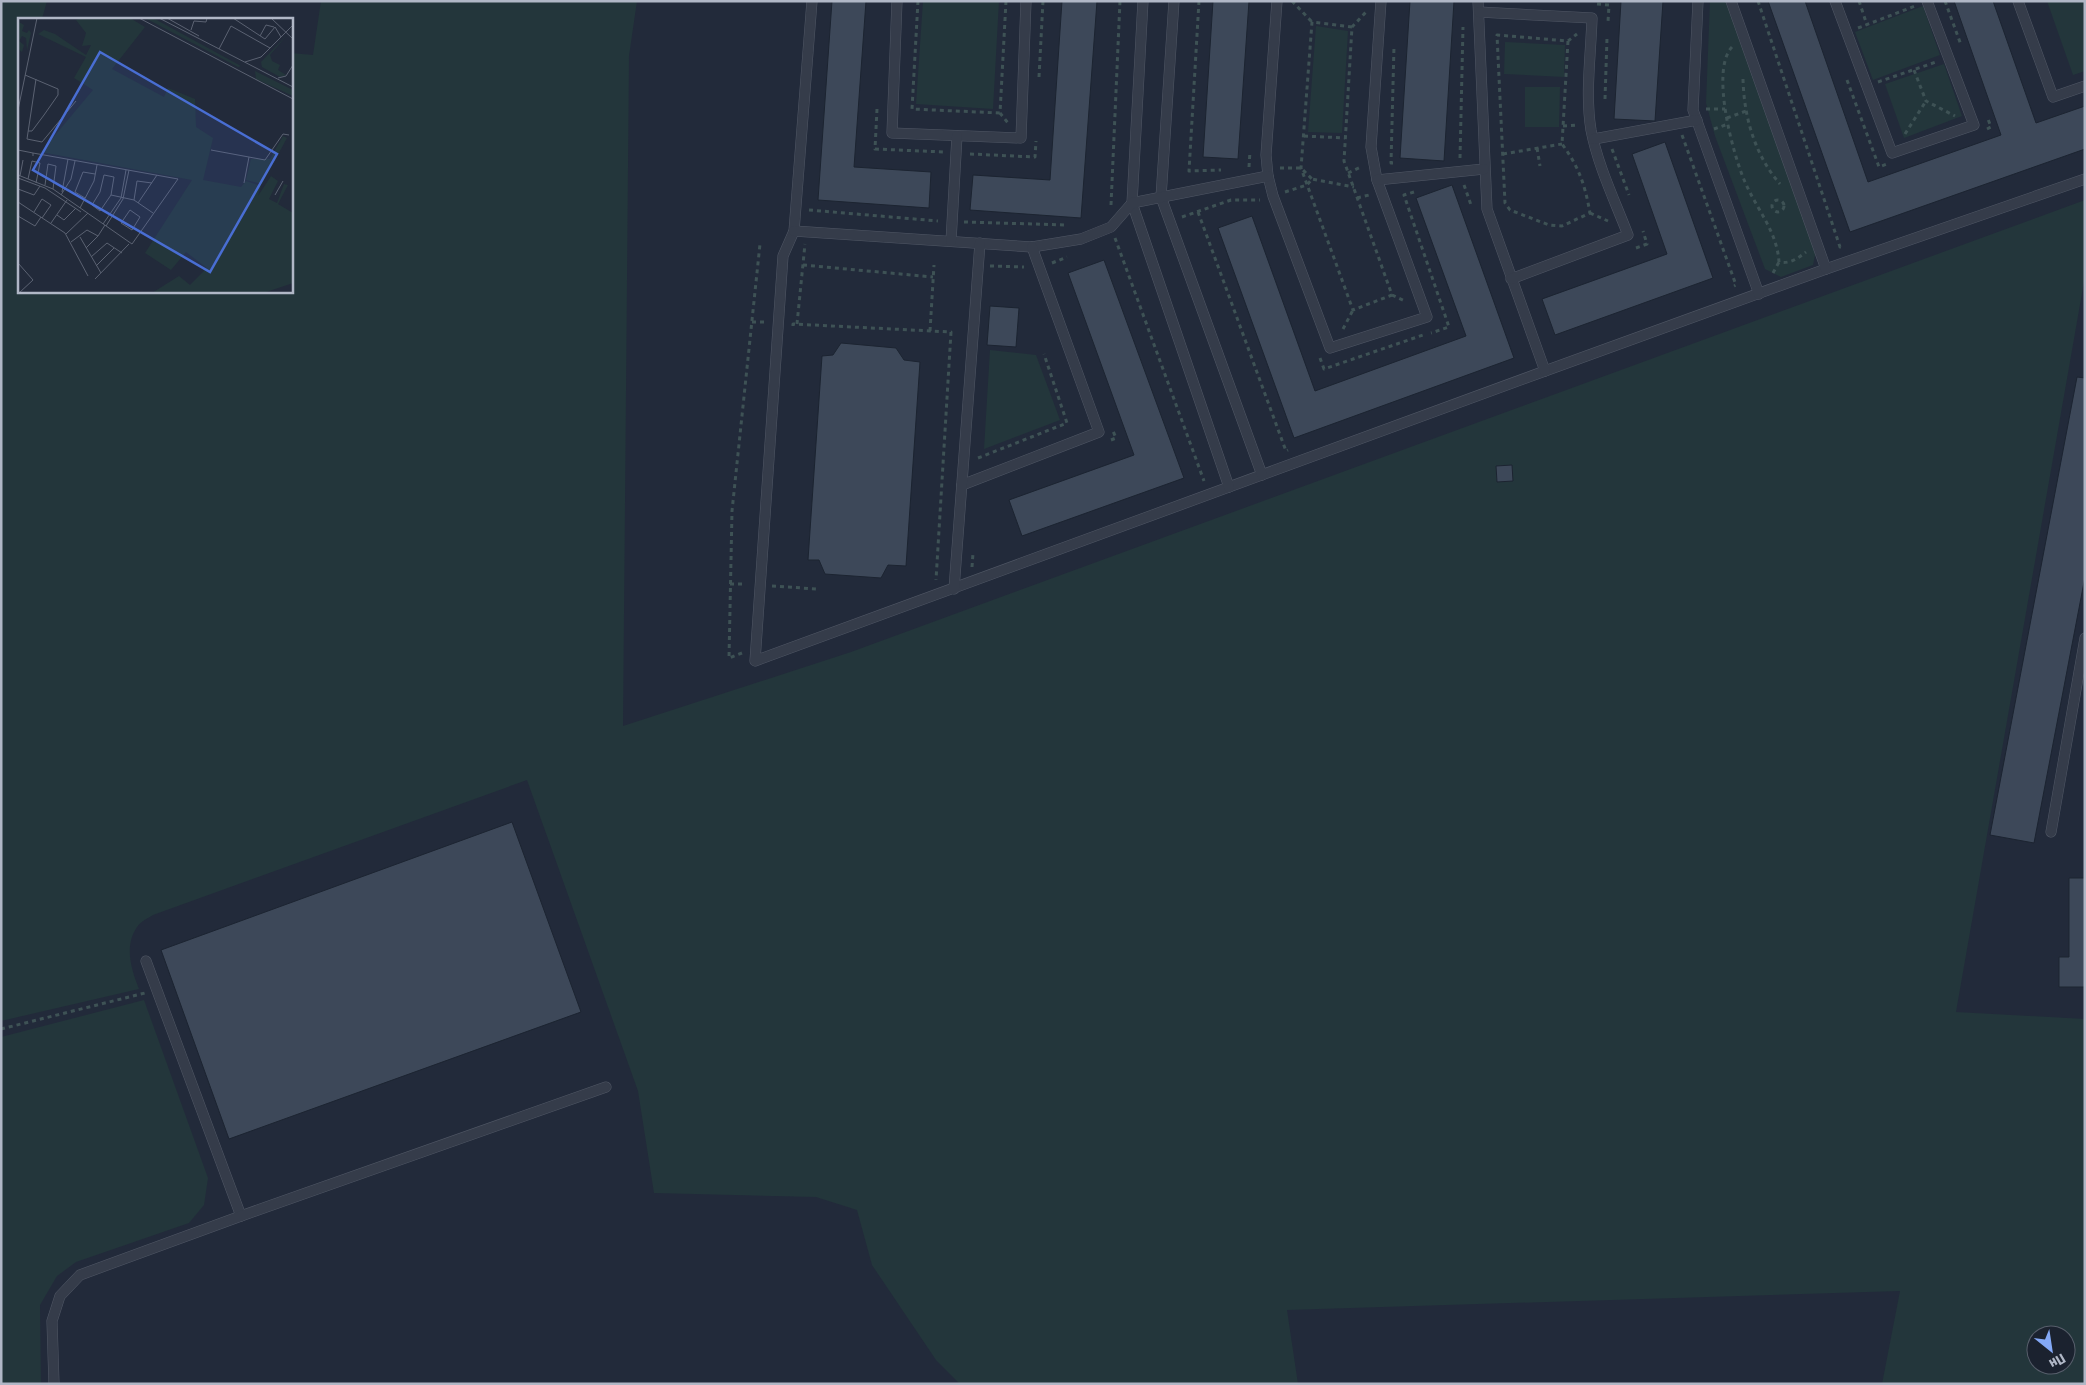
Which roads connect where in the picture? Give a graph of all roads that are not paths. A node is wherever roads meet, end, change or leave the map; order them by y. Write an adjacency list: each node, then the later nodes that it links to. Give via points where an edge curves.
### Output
1 (812, 1): 24 (lane)
2 (897, 1): 16 (lane, via 892,133)
3 (1026, 1): 16 (lane, via 1021,138)
4 (1143, 1): 23 (lane)
5 (1174, 1): 22 (lane)
6 (1277, 1): 19 (lane)
7 (1381, 1): 21 (lane, via 1371,147)
8 (1698, 1): 15 (lane, via 1693,110)
9 (1732, 1): 28 (lane)
10 (1836, 1): 12 (lane, via 1892,153 1974,125)
11 (2018, 1): 14 (lane, via 2053,97)
12 (1928, 2)
13 (1478, 7): 17 (lane, via 1592,18 1590,105); 18 (lane)
14 (2085, 86)
15 (1697, 120): 17 (lane); 30 (lane)
16 (957, 136): 25 (lane)
17 (1594, 139): 29 (lane, via 1628,235)
18 (1484, 169): 21 (lane); 29 (lane, via 1486,209)
19 (1267, 172): 21 (lane, via 1330,348 1427,317); 22 (lane)
20 (2085, 179): 28 (lane)
21 (1377, 180)
22 (1161, 197): 23 (lane); 32 (lane)
23 (1132, 203): 27 (lane, via 1111,227 1081,239); 34 (lane)
24 (794, 231): 25 (lane); 35 (lane, via 783,256 755,661)
25 (951, 241): 26 (lane)
26 (980, 243): 27 (lane); 33 (lane)
27 (1032, 247): 33 (lane, via 1099,432)
28 (1826, 269): 30 (lane)
29 (1511, 279): 31 (lane)
30 (1759, 294): 31 (lane)
31 (1545, 371): 32 (lane)
32 (1262, 475): 34 (lane)
33 (962, 485): 35 (lane)
34 (1229, 487): 35 (lane)
35 (954, 589)
36 (2085, 638): 37 (lane)
37 (2051, 832)
38 (146, 961): 40 (lane)
39 (606, 1087): 40 (lane)
40 (240, 1216): 41 (lane, via 80,1275 60,1296 52,1321)
41 (54, 1384)

